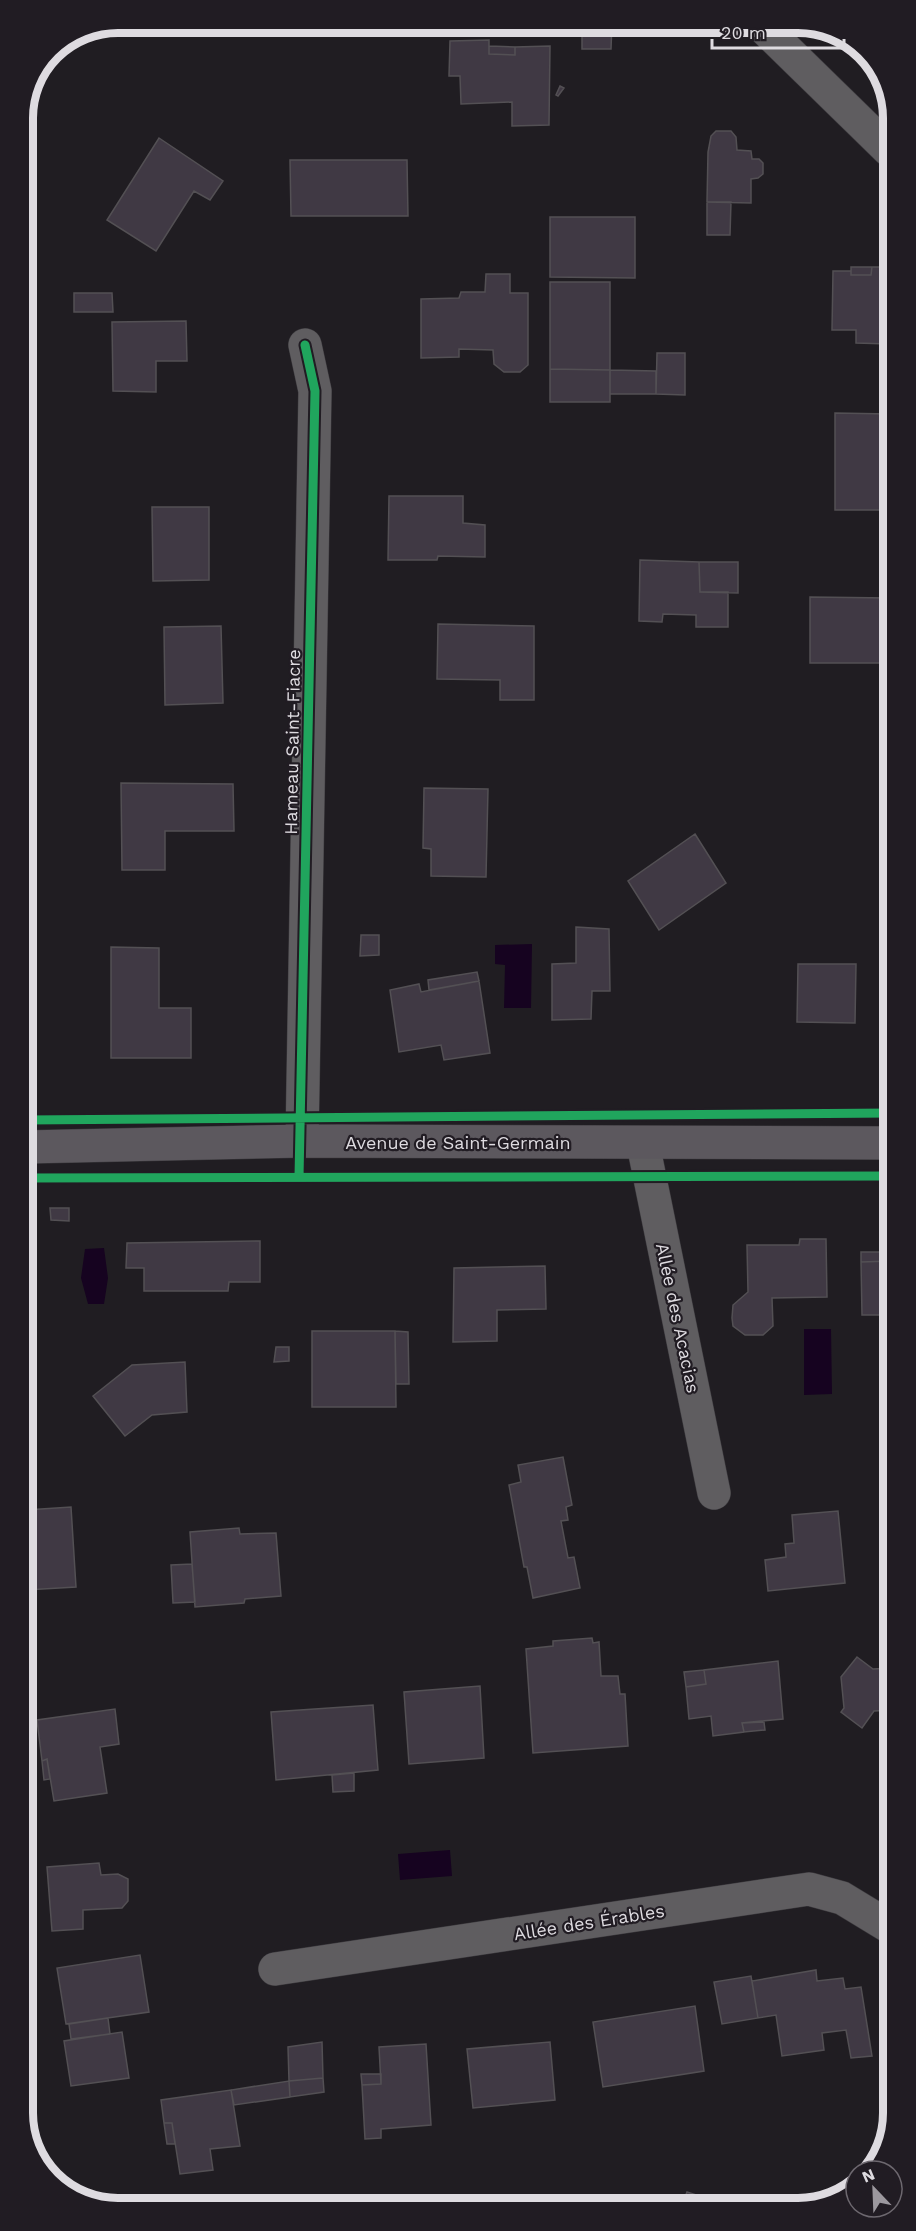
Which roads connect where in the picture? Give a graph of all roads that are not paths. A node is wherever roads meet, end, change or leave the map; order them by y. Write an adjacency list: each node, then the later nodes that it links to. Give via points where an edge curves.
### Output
1 (769, 33): 2 (street)
2 (883, 144)
3 (305, 345): 4 (street, Hameau Saint-Fiacre, via 315,392)
4 (302, 1141): 6 (main road, Avenue de Saint-Germain); 7 (main road, Avenue de Saint-Germain)
5 (883, 1143): 6 (main road, Avenue de Saint-Germain)
6 (643, 1144): 8 (street, Allée des Acacias)
7 (33, 1147)
8 (714, 1493)
9 (883, 1923): 10 (street, Allée des Érables, via 842,1898 809,1889)
10 (275, 1969)

